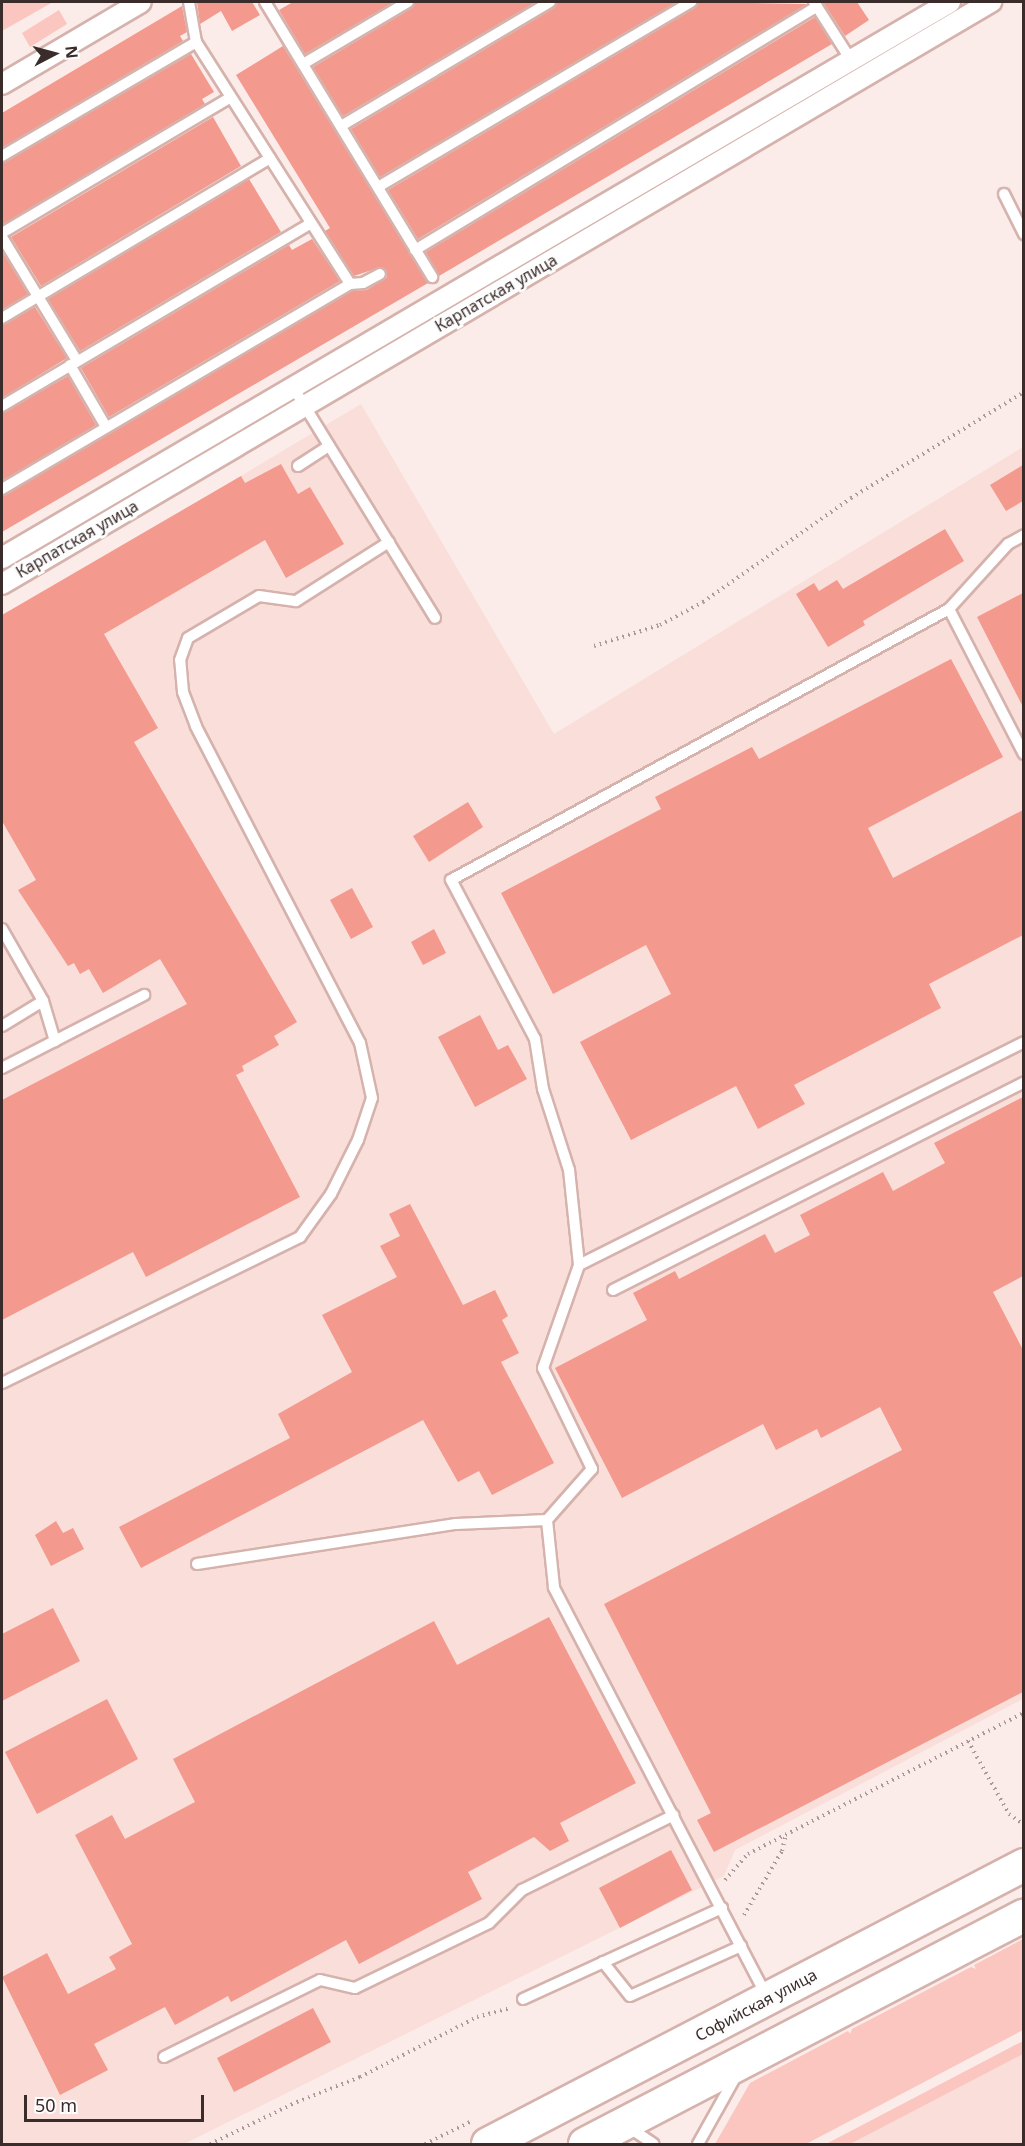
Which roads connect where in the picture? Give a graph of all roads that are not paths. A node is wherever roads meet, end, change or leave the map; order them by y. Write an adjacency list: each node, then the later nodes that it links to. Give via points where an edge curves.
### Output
1 (141, 2): 13 (street)
2 (189, 2): 10 (lane)
3 (267, 2): 12 (lane)
4 (408, 2): 12 (lane)
5 (550, 2): 15 (lane)
6 (691, 2): 18 (lane)
7 (948, 2): 11 (street, Карпатская улица)
8 (991, 2): 32 (street, Карпатская улица)
9 (816, 4): 11 (lane); 23 (lane)
10 (196, 42): 14 (lane); 16 (lane)
11 (851, 60): 30 (street, Карпатская улица)
12 (303, 64): 15 (lane)
13 (2, 83)
14 (231, 97): 17 (lane); 22 (lane)
15 (340, 126): 18 (lane)
16 (2, 156)
17 (270, 158): 20 (lane); 27 (lane)
18 (378, 187): 23 (lane)
19 (1004, 194): 21 (lane)
20 (311, 223): 26 (lane); 29 (lane)
21 (1023, 234)
22 (2, 235): 27 (lane)
23 (415, 249): 25 (lane)
24 (380, 274): 26 (lane, via 363,283)
25 (432, 277)
26 (350, 284): 33 (lane)
27 (38, 296): 28 (lane); 29 (lane)
28 (2, 318)
29 (74, 363): 31 (lane); 33 (lane)
30 (292, 387): 32 (lane); 39 (street, Карпатская улица)
31 (2, 406)
32 (304, 406): 34 (lane); 40 (street, Карпатская улица)
33 (106, 427): 36 (lane)
34 (329, 446): 35 (lane); 38 (lane)
35 (298, 466)
36 (2, 489)
37 (1023, 535): 41 (lane, via 1008,544)
38 (389, 542): 42 (lane); 54 (lane, via 296,601 259,596 188,638 180,660 183,692 196,726 360,1043 372,1098 358,1140 331,1194 300,1238)
39 (2, 558)
40 (2, 584)
41 (949, 609): 43 (lane); 52 (lane, via 451,880 535,1039 543,1089 569,1170)
42 (435, 618)
43 (1023, 754)
44 (2, 929): 46 (lane)
45 (144, 995): 48 (lane)
46 (43, 1001): 47 (lane); 48 (lane)
47 (2, 1026)
48 (55, 1041): 50 (lane)
49 (1023, 1042): 52 (lane)
50 (2, 1068)
51 (1023, 1082): 53 (lane)
52 (579, 1265): 55 (lane, via 543,1368 591,1469)
53 (613, 1290)
54 (2, 1383)
55 (547, 1520): 56 (lane, via 456,1524); 57 (lane, via 554,1587)
56 (197, 1564)
57 (674, 1815): 59 (lane); 65 (lane, via 522,1890 489,1923 355,1988 320,1980)
58 (1023, 1865): 63 (main road, Софийская улица)
59 (722, 1908): 61 (lane); 62 (lane)
60 (1023, 1915): 66 (main road)
61 (741, 1946): 62 (lane, via 630,1996); 63 (lane)
62 (603, 1962): 64 (lane)
63 (768, 1998): 68 (main road, Софийская улица)
64 (523, 1999)
65 (164, 2057)
66 (746, 2060): 67 (main road); 71 (lane)
67 (624, 2124): 69 (main road); 70 (lane)
68 (489, 2145)
69 (585, 2145)
70 (654, 2145)
71 (698, 2145)

